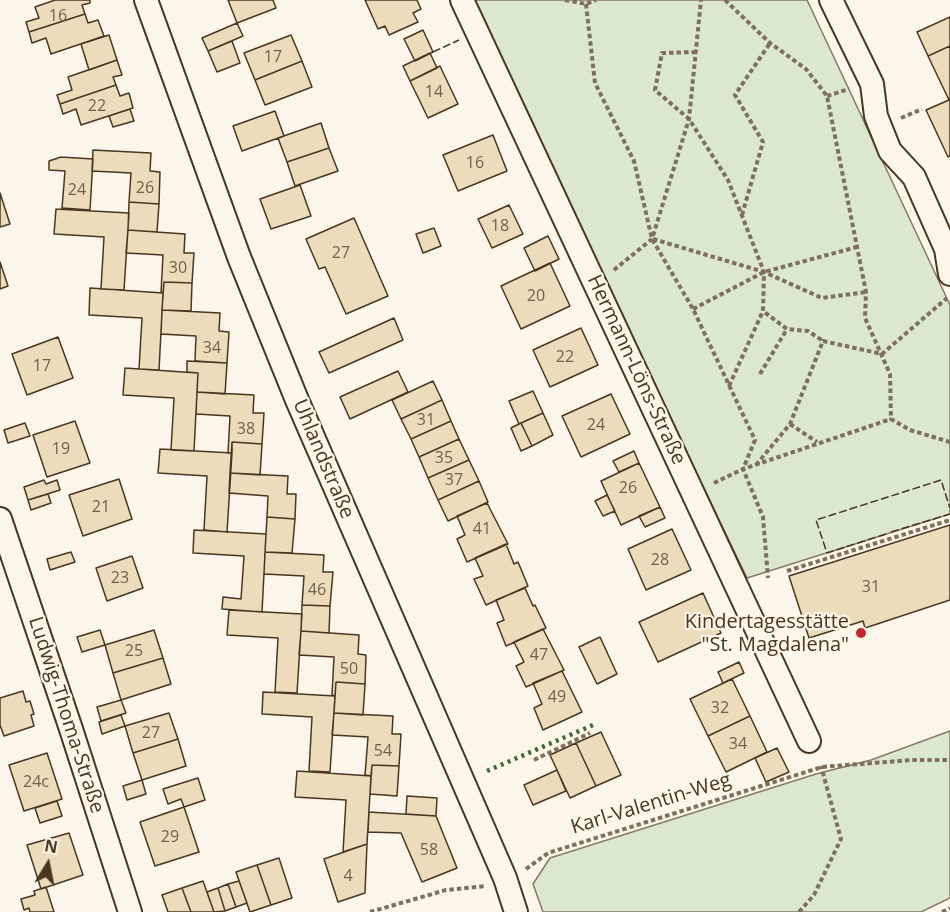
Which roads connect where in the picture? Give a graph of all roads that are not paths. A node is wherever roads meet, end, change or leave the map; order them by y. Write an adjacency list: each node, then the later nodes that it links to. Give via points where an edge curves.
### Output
1 (146, 0): 8 (street, Uhlandstraße, via 252,289)
2 (462, 0): 6 (street, Hermann-Löns-Straße)
3 (831, 0): 4 (street, via 872,84 876,116 890,151 914,177 946,249)
4 (950, 274)
5 (0, 519): 7 (street, Ludwig-Thoma-Straße)
6 (809, 741)
7 (130, 912)
8 (516, 912)

